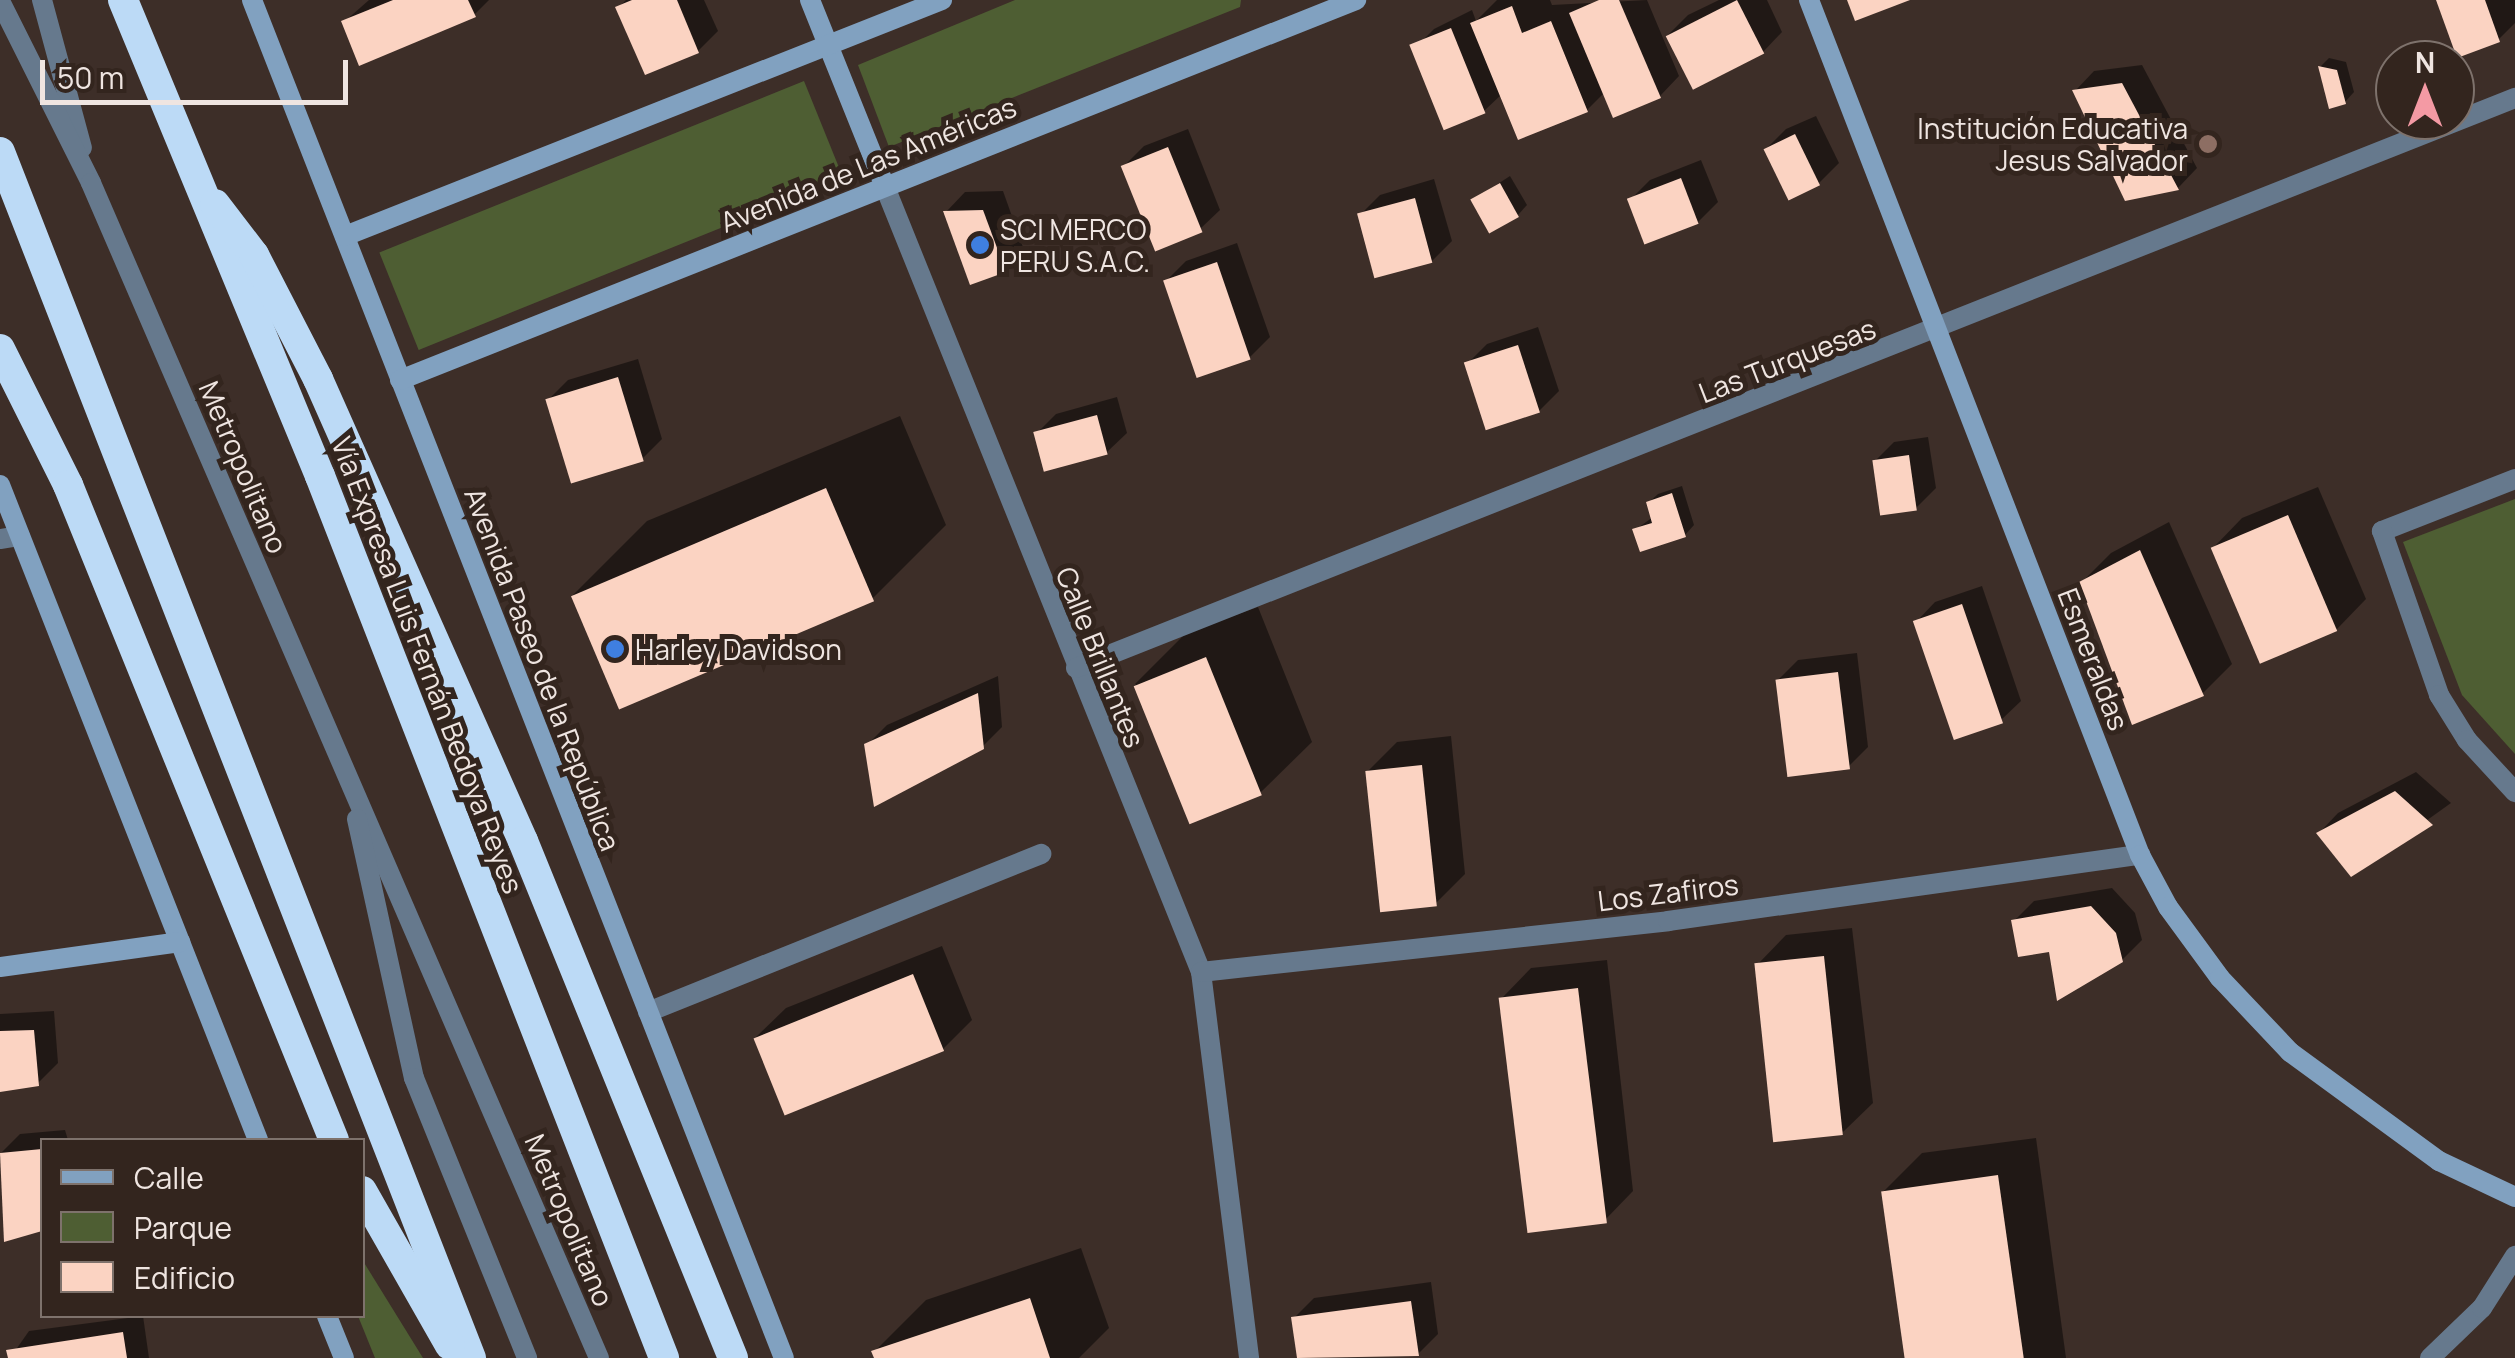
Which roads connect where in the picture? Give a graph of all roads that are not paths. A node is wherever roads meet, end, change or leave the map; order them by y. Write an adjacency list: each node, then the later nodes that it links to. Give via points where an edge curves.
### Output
1 (42, 0): 14 (street, Metropolitano)
2 (123, 0): 13 (highway, Vía Expresa Luis Fernán Bedoya Reyes)
3 (252, 0): 16 (street, Avenida Paseo de la República)
4 (810, 0): 10 (street, Calle Brillantes)
5 (942, 0): 10 (street)
6 (1356, 0): 9 (street, Avenida de Las Américas)
7 (1809, 0): 17 (street, Esmeraldas)
8 (0, 1): 14 (street, Metropolitano)
9 (1307, 9): 15 (street, Avenida de Las Américas)
10 (828, 45): 15 (street, Calle Brillantes); 16 (street)
11 (2515, 98): 17 (street, Las Turquesas)
12 (0, 152): 40 (highway)
13 (188, 169): 43 (highway, Vía Expresa Luis Fernán Bedoya Reyes, via 320,476); 44 (highway, via 254,255 318,378 523,841)
14 (92, 183): 24 (street, Metropolitano)
15 (884, 188): 19 (street, Avenida de Las Américas); 23 (street, Calle Brillantes)
16 (345, 236): 19 (street, Avenida Paseo de la República)
17 (1938, 331): 23 (street, Las Turquesas); 27 (street, Esmeraldas)
18 (0, 349): 33 (highway, via 68,484)
19 (400, 380): 31 (street, Avenida Paseo de la República)
20 (2515, 479): 25 (street, via 2382,531 2439,695 2467,740)
21 (0, 485): 22 (street)
22 (10, 538): 28 (street)
23 (1076, 668): 30 (street, Calle Brillantes)
24 (347, 773): 41 (street, Metropolitano, via 414,1078); 42 (street, Metropolitano)
25 (2515, 792)
26 (1042, 854): 31 (street)
27 (2140, 855): 30 (street, Los Zafiros, via 1668,921); 35 (street, Esmeraldas, via 2220,978 2290,1052 2440,1161)
28 (180, 942): 29 (street); 32 (street)
29 (0, 968)
30 (1201, 972): 46 (street, Calle Brillantes)
31 (648, 1012): 45 (street, Avenida Paseo de la República)
32 (257, 1138)
33 (333, 1138)
34 (365, 1197): 39 (highway)
35 (2515, 1197)
36 (2515, 1256): 47 (street, via 2482,1308)
37 (328, 1318): 38 (street)
38 (344, 1358)
39 (457, 1358)
40 (471, 1358)
41 (527, 1358)
42 (600, 1358)
43 (664, 1358)
44 (732, 1358)
45 (784, 1358)
46 (1249, 1358)
47 (2430, 1358)

